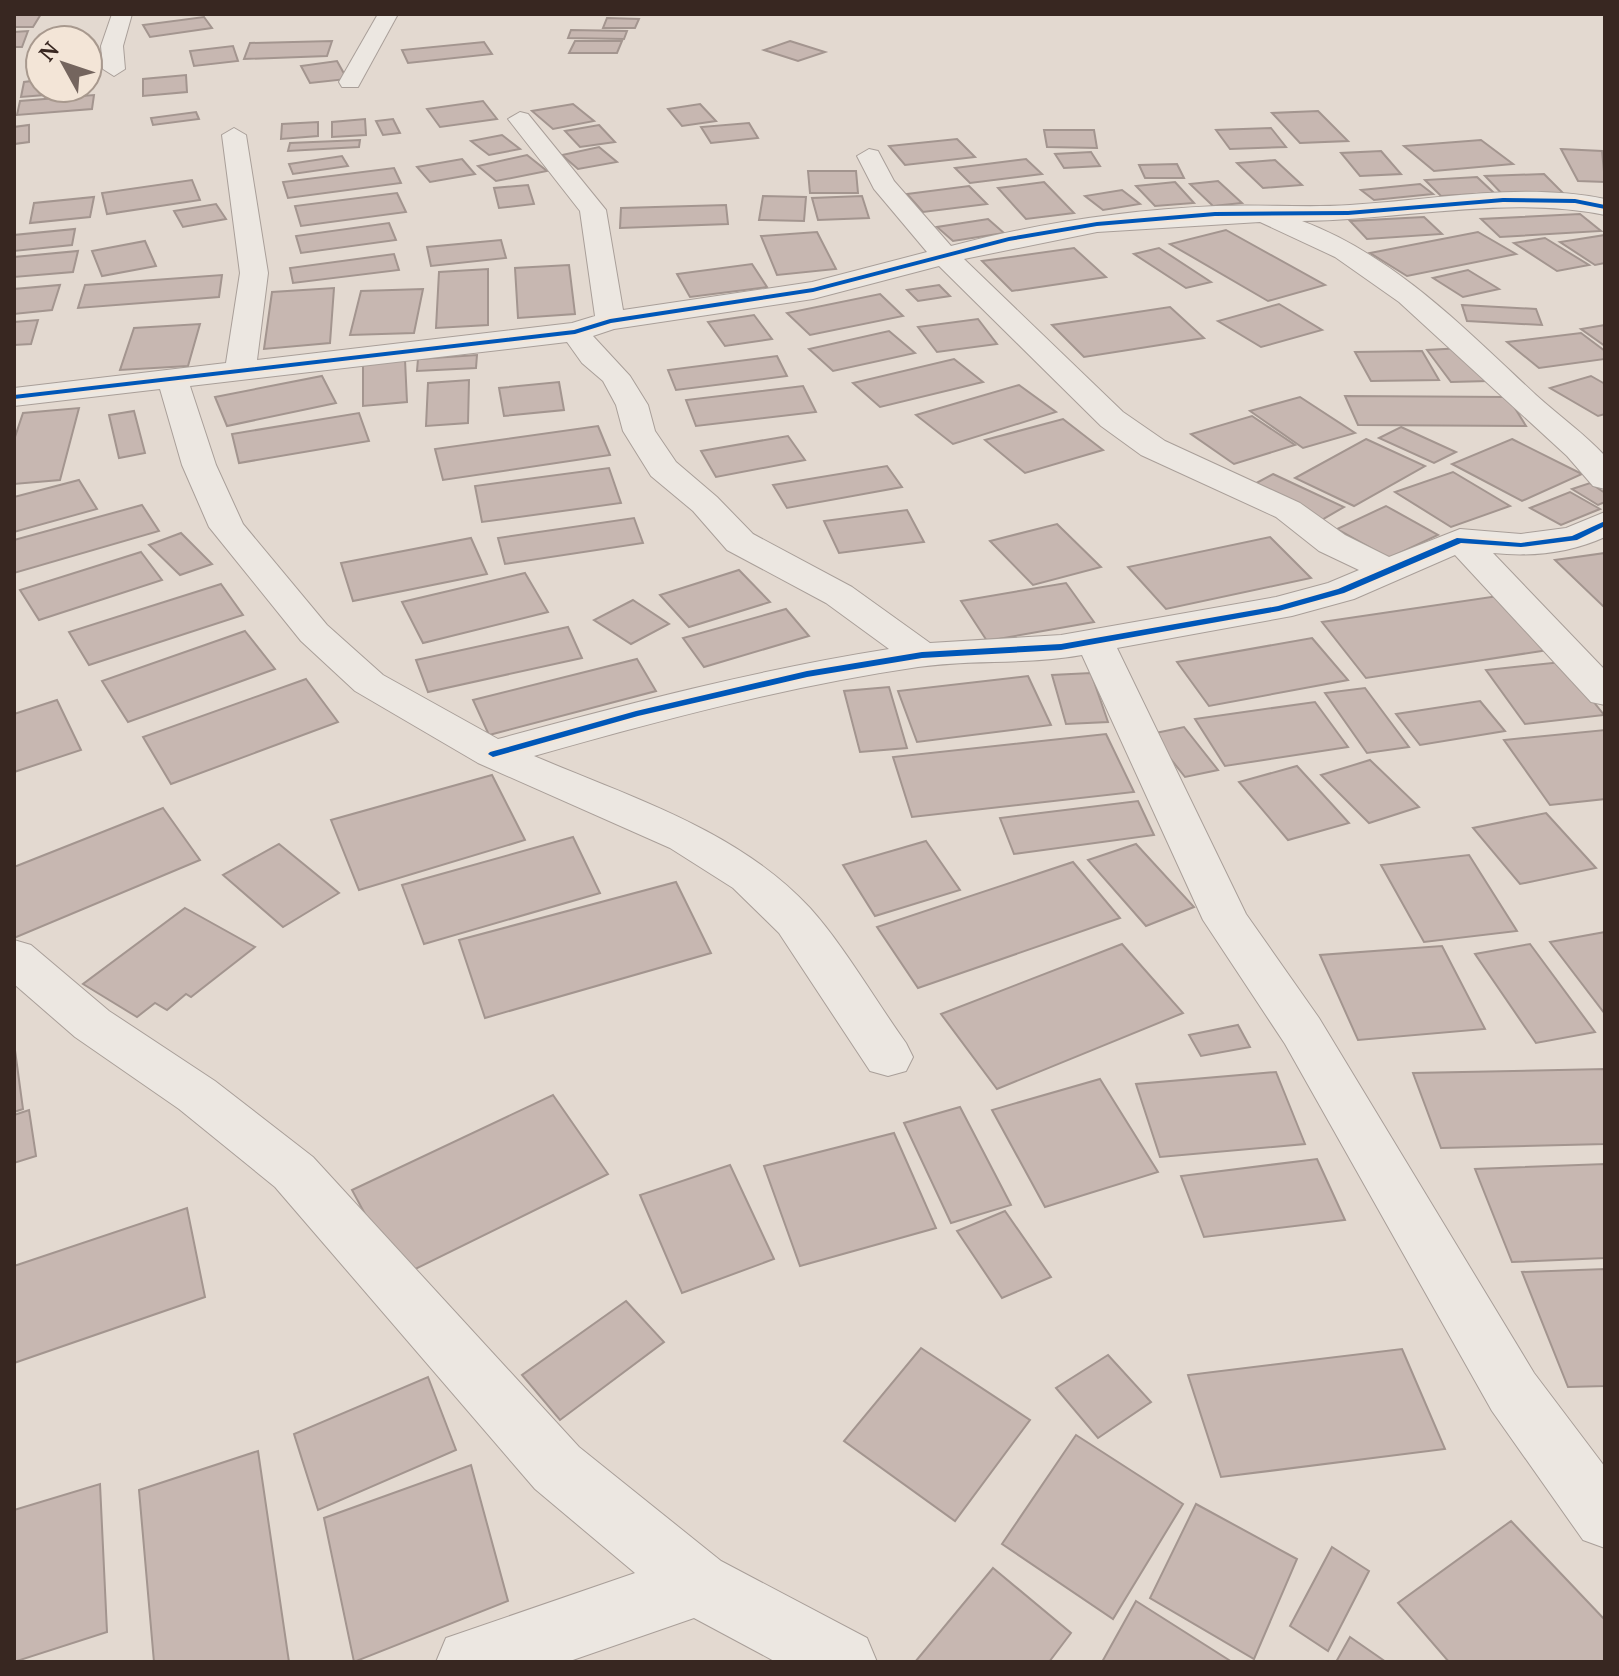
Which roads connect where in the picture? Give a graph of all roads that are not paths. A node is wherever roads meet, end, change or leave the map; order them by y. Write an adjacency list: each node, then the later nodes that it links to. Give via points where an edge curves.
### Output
1 (122, 14): 3 (street, via 112,46)
2 (388, 14): 4 (street)
3 (114, 69)
4 (350, 82)
5 (520, 119): 11 (street, via 593,210)
6 (234, 135): 13 (street, via 254,273)
7 (869, 156): 10 (street, via 883,184)
8 (1605, 207): 9 (street, via 1503,200)
9 (1258, 215): 10 (street, via 1097,224); 16 (street, via 1303,231 1386,277 1432,312)
10 (944, 255): 11 (street, via 813,290); 19 (street, via 1112,419 1153,448 1288,510 1332,543)
11 (610, 321): 12 (street)
12 (575, 332): 13 (street); 21 (street, via 615,376 663,469 740,542 839,595)
13 (240, 371): 14 (street)
14 (172, 379): 15 (street); 23 (street, via 199,465 227,527 277,591 369,683)
15 (14, 397)
16 (1605, 479)
17 (1605, 523): 18 (street, via 1574,538 1521,545)
18 (1460, 540): 19 (street); 22 (street)
19 (1387, 570): 20 (street, via 1341,591 1279,608)
20 (1095, 642): 21 (street); 26 (street, via 1226,920 1302,1031 1513,1392)
21 (922, 655): 23 (street, via 807,674)
22 (1605, 693)
23 (493, 754): 25 (street, via 686,838 749,877 795,921)
24 (14, 957): 27 (street, via 92,1024 197,1095 294,1172 557,1468)
25 (888, 1057)
26 (1605, 1518)
27 (698, 1584): 28 (street); 29 (street)
28 (470, 1662)
29 (843, 1662)

